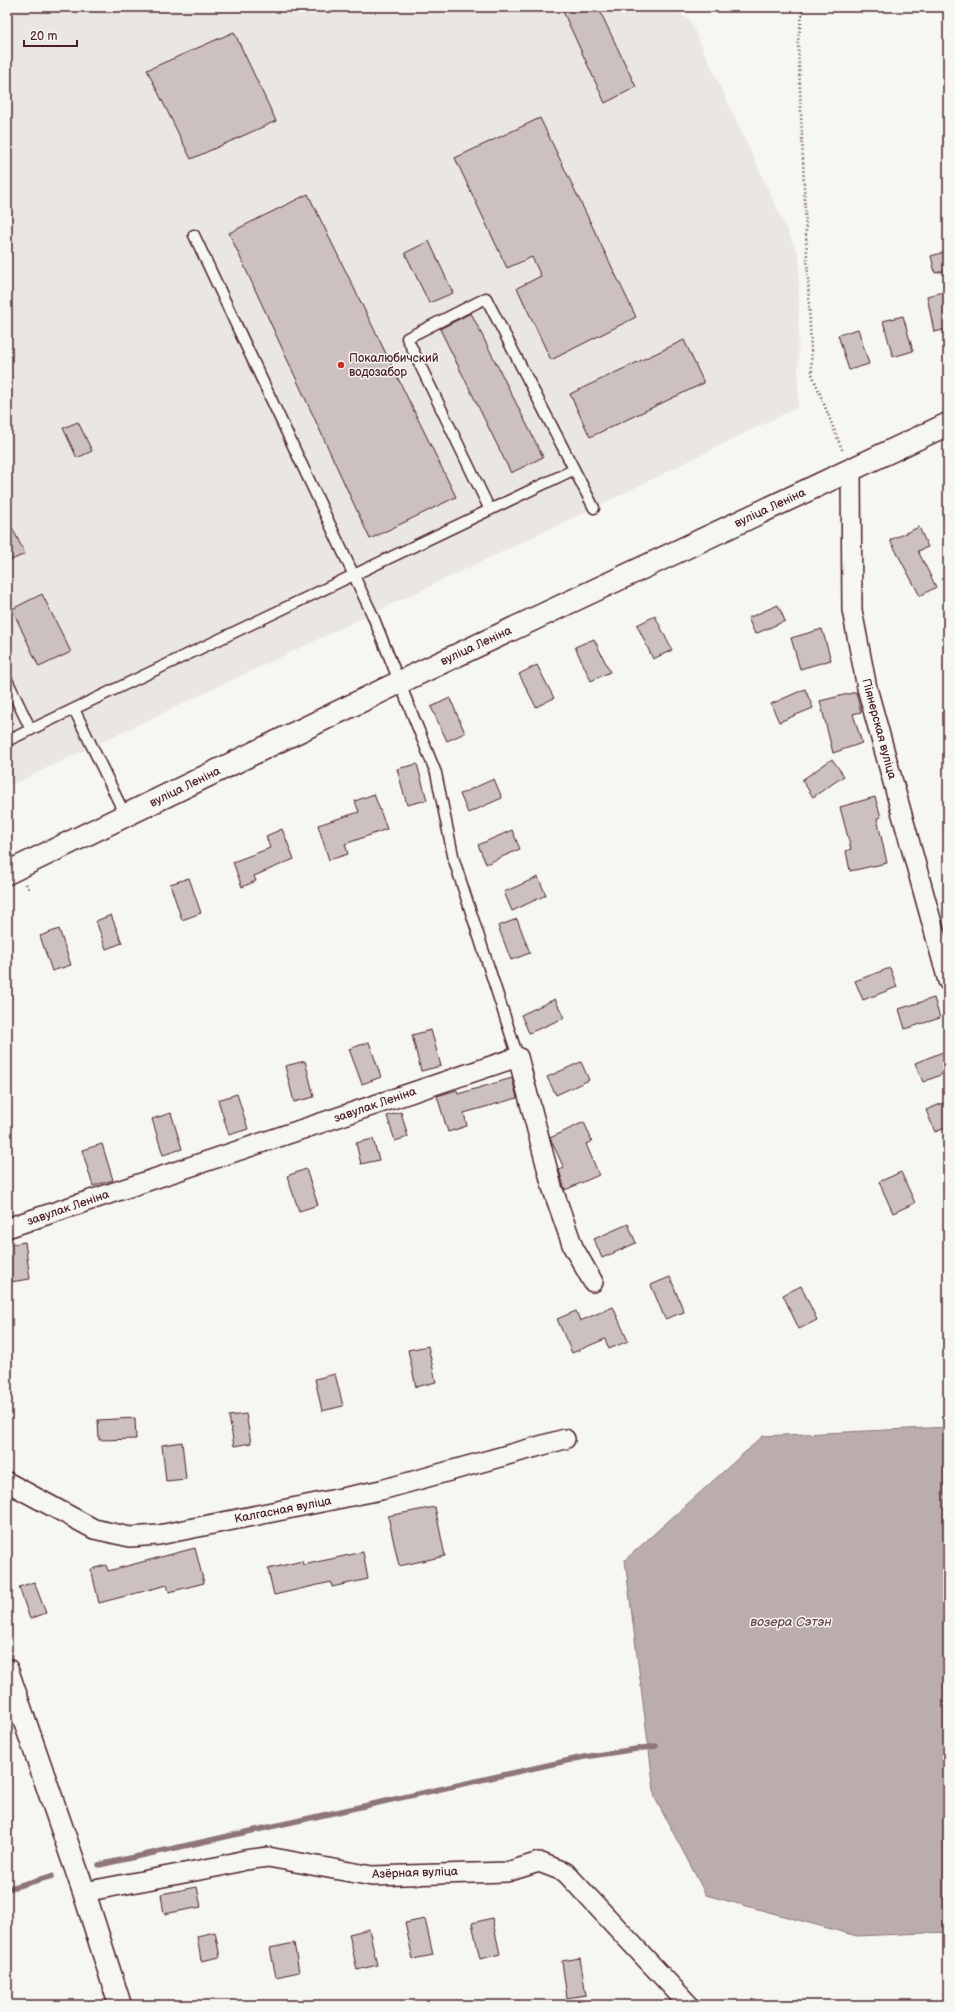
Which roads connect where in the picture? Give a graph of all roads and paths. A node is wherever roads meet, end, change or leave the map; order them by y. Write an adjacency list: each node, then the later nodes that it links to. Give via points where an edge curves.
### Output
1 (803, 7): 5 (path, via 798,42 812,374)
2 (194, 235): 8 (lane)
3 (948, 424): 5 (main road, вуліца Леніна)
4 (573, 470): 6 (lane); 7 (lane); 7 (lane, via 486,298 407,338)
5 (851, 470): 10 (main road, вуліца Леніна); 16 (street, Піянерская вуліца, via 852,610 867,688)
6 (594, 508)
7 (490, 510): 8 (lane)
8 (353, 575): 10 (lane); 11 (lane)
9 (7, 680): 12 (lane)
10 (400, 682): 14 (main road, вуліца Леніна); 17 (lane, via 436,773 454,860)
11 (74, 709): 12 (lane); 14 (lane)
12 (31, 730): 13 (lane)
13 (7, 741)
14 (125, 816): 15 (main road, вуліца Леніна)
15 (7, 872)
16 (948, 981)
17 (518, 1057): 18 (street, завулак Леніна); 19 (street, via 552,1187 573,1247)
18 (7, 1228)
19 (593, 1282)
20 (565, 1439): 21 (street, Калгасная вуліца, via 381,1490 159,1535 130,1537 94,1529)
21 (7, 1482)
22 (7, 1670): 23 (main road)
23 (84, 1892): 24 (main road); 25 (street, Азёрная вуліца, via 268,1857 372,1876 508,1872 538,1862 565,1872)
24 (120, 2005)
25 (689, 2005)

